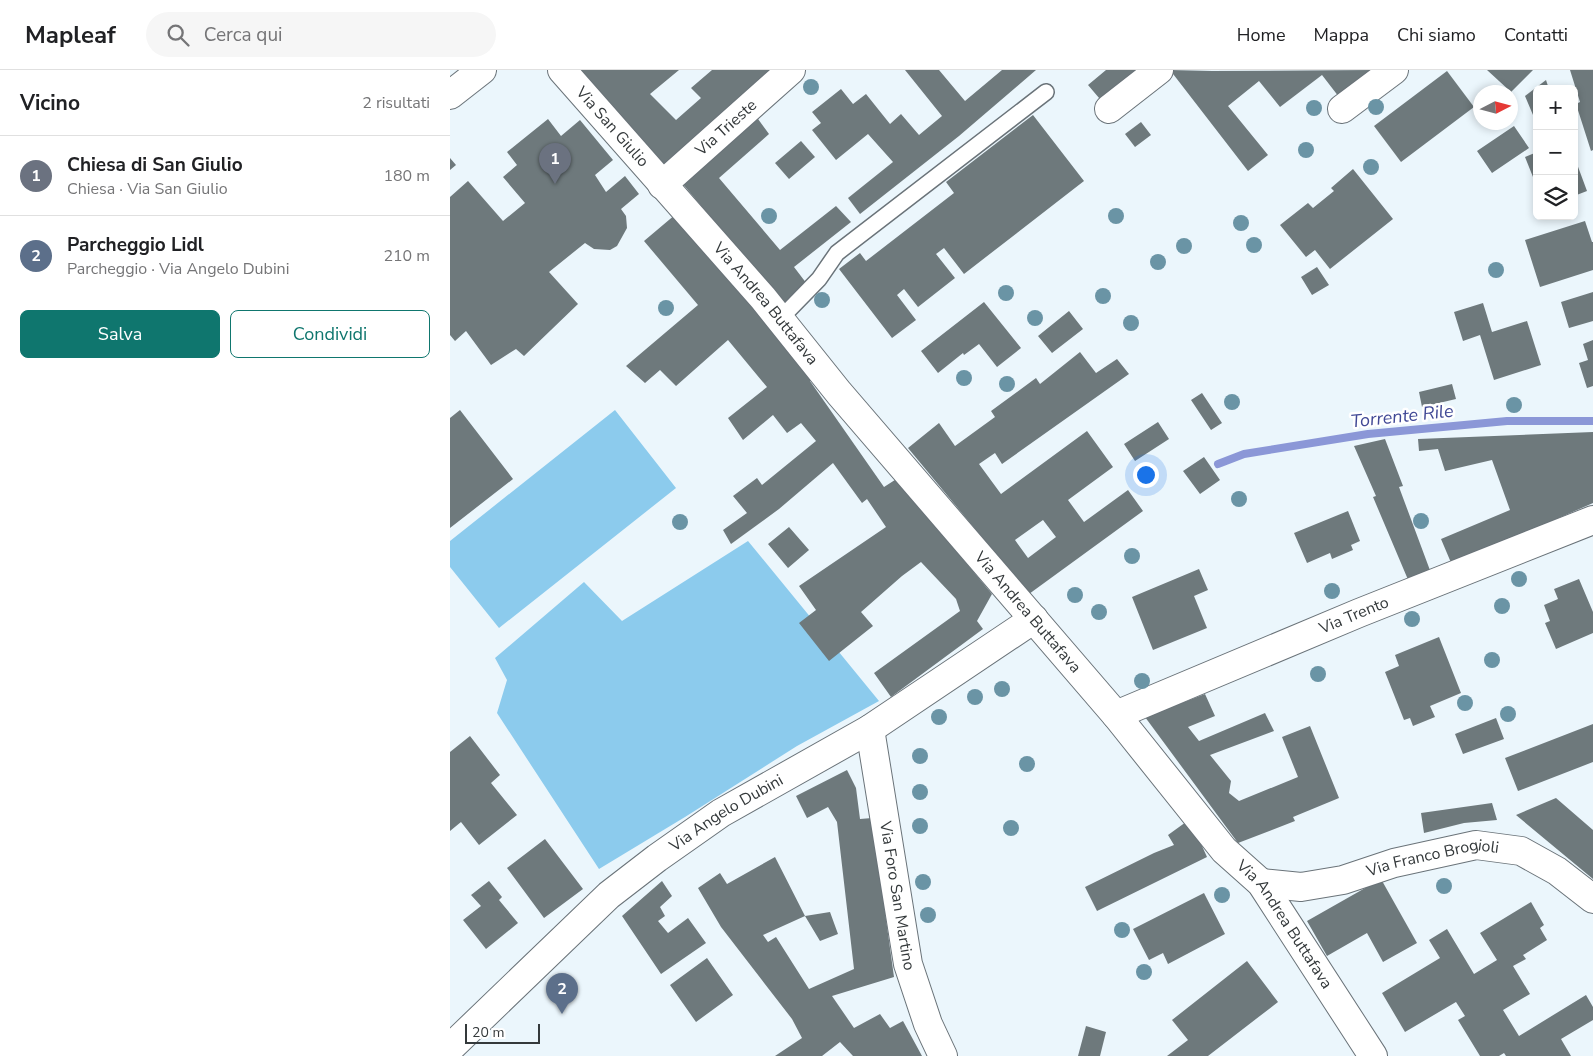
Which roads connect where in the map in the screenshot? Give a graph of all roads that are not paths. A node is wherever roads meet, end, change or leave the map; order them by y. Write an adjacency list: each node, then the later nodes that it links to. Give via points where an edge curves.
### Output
1 (482, 70): 7 (street)
2 (562, 70): 10 (street, Via San Giulio)
3 (791, 70): 10 (street, Via Trieste)
4 (1159, 70): 8 (street)
5 (1394, 70): 9 (street)
6 (1046, 92): 11 (lane, via 837,253 819,279)
7 (450, 95)
8 (1109, 108)
9 (1342, 109)
10 (662, 185): 11 (street, Via Andrea Buttafava)
11 (780, 319): 13 (street, Via Andrea Buttafava, via 839,393)
12 (1593, 520): 14 (street, Via Trento)
13 (1034, 619): 14 (street, Via Andrea Buttafava); 15 (street, Via Angelo Dubini)
14 (1116, 714): 16 (street, Via Andrea Buttafava, via 1224,850)
15 (870, 729): 18 (street, Via Angelo Dubini, via 721,813 657,858 609,895); 19 (street, Via Foro San Martino, via 908,964 928,1024)
16 (1260, 883): 17 (street, Via Franco Brogioli, via 1301,887 1343,880 1394,863 1476,845 1521,851 1557,871); 20 (street, Via Andrea Buttafava)
17 (1593, 899)
18 (450, 1048)
19 (943, 1056)
20 (1373, 1056)

